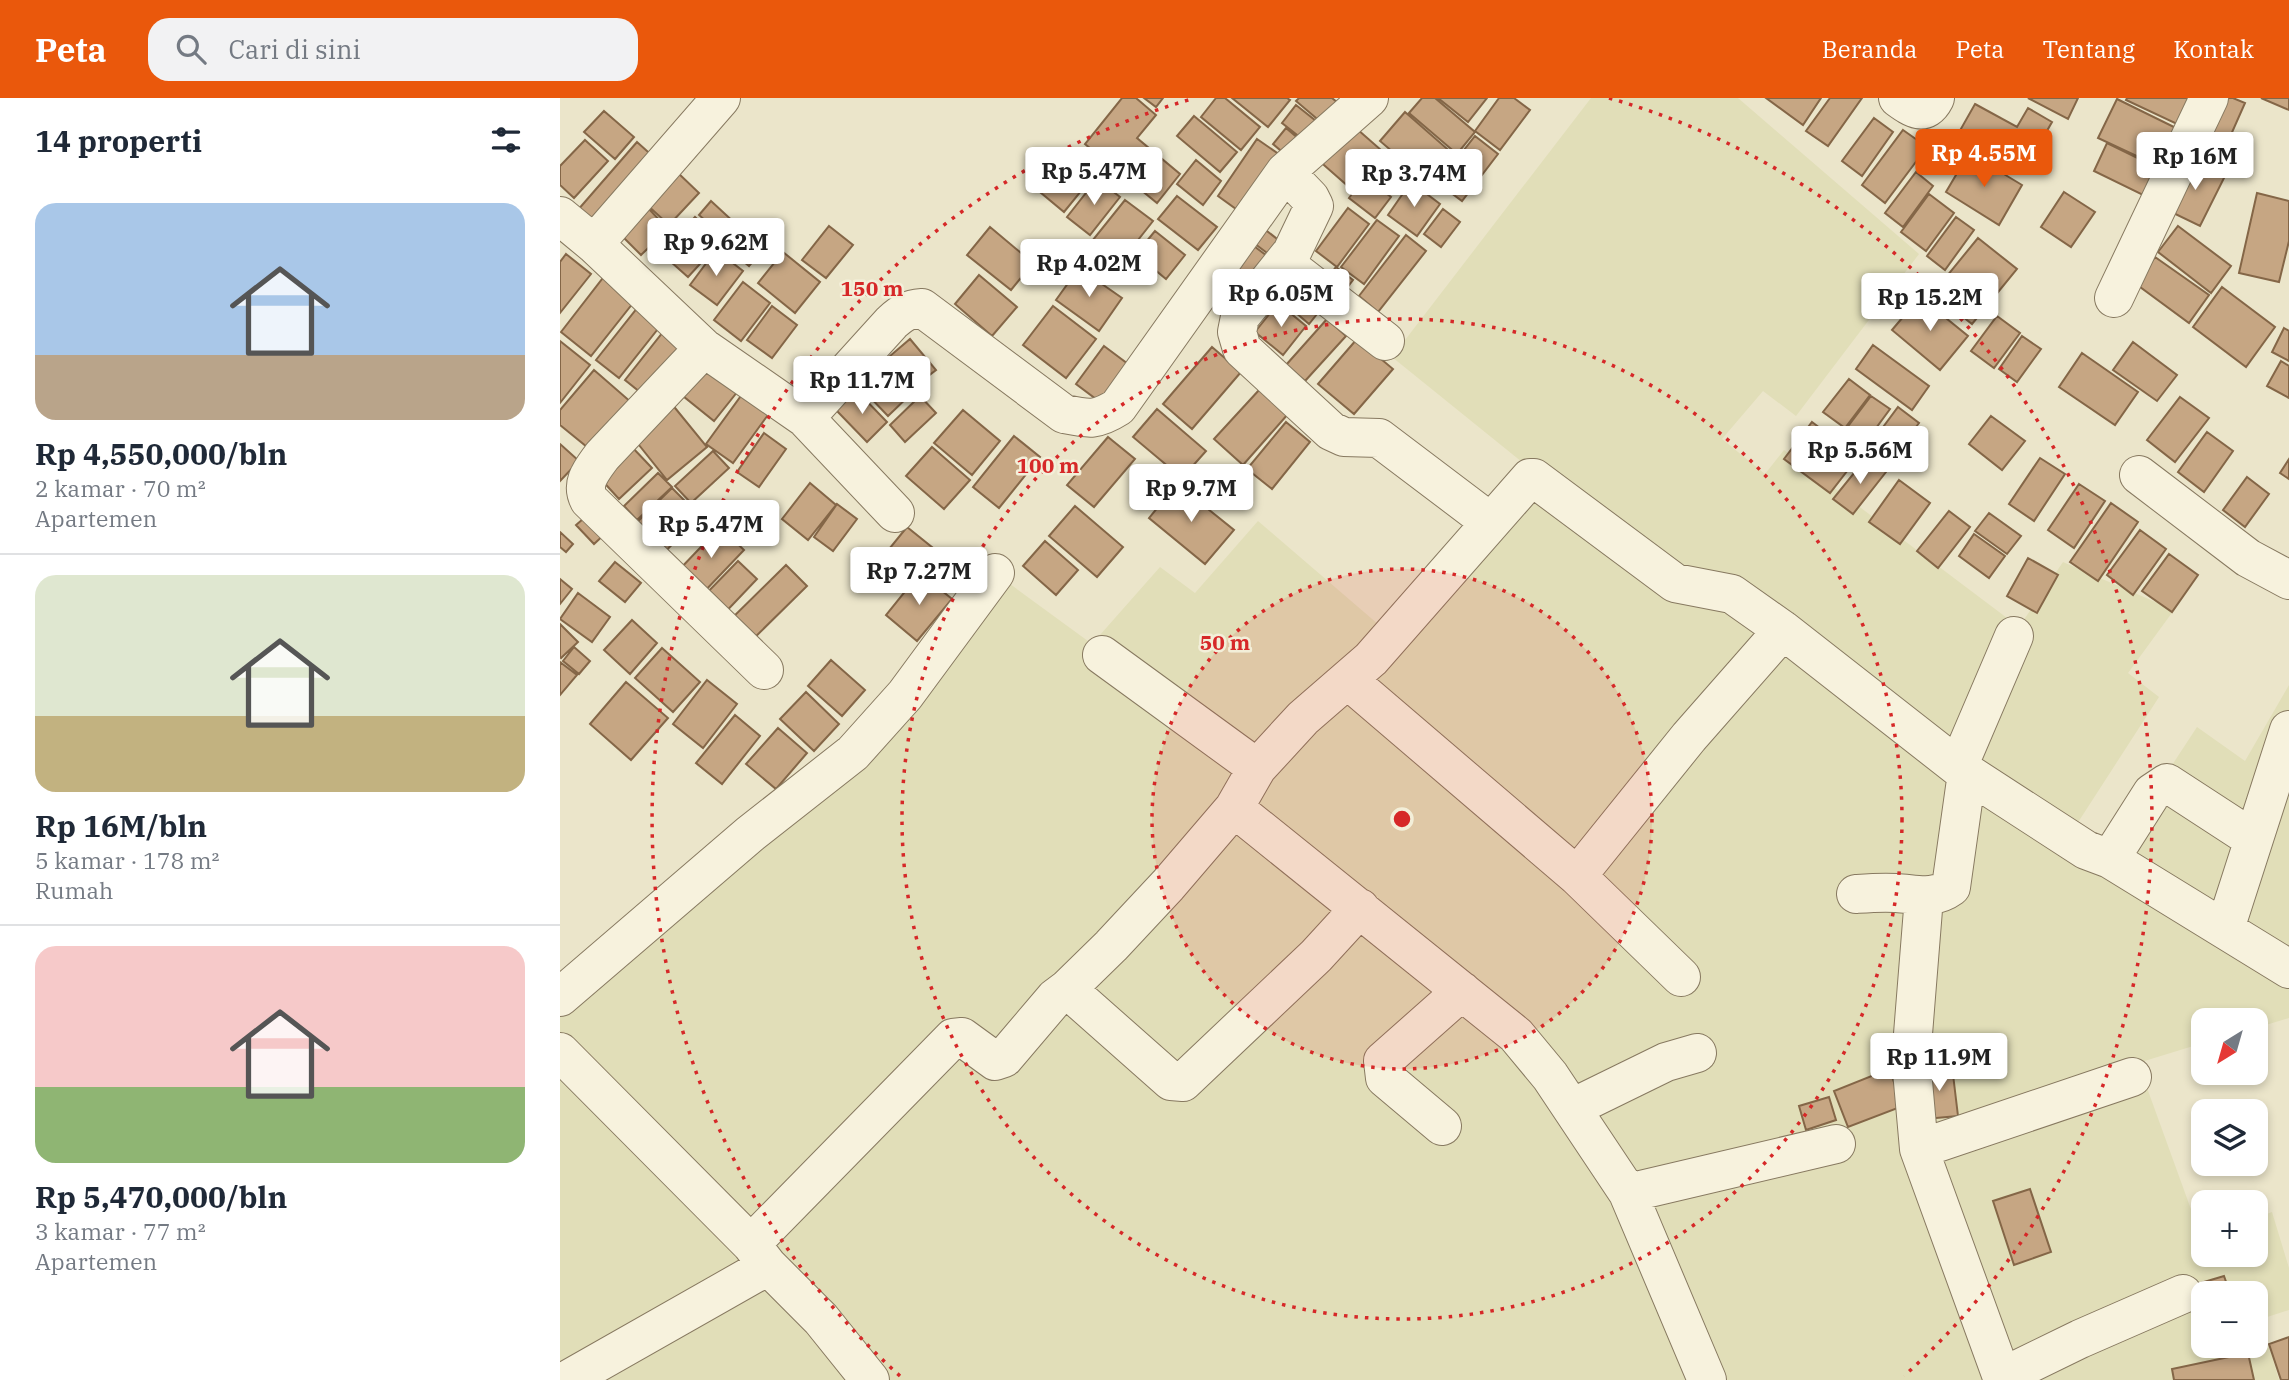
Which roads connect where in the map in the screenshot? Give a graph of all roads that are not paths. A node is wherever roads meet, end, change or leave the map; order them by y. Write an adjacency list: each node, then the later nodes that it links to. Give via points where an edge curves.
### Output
1 (721, 98): 8 (street)
2 (1369, 98): 6 (street)
3 (1898, 98): 4 (street, via 1921,111)
4 (1935, 98)
5 (2209, 98): 10 (street)
6 (1285, 172): 9 (street, via 1314,206); 13 (street, via 1118,407 1102,417 1064,414 922,308 903,312 892,322)
7 (560, 216): 8 (street)
8 (594, 244): 12 (street)
9 (1284, 263): 11 (street); 16 (street, via 1240,317 1237,332 1242,349 1331,431 1344,437 1379,438)
10 (2114, 298)
11 (1385, 341)
12 (704, 348): 13 (street); 22 (street, via 591,470 585,492)
13 (805, 418): 15 (street)
14 (2140, 475): 18 (street, via 2248,558)
15 (895, 513)
16 (1490, 522): 19 (street, via 1527,480 1534,478 1675,583 1732,594); 23 (street)
17 (995, 573): 39 (street, via 905,695 853,753 750,834)
18 (2289, 580)
19 (1783, 630): 26 (street); 30 (street)
20 (2014, 636): 26 (street)
21 (1102, 655): 25 (street)
22 (764, 670)
23 (1348, 680): 25 (street, via 1303,718); 30 (street)
24 (2289, 730): 28 (street)
25 (1257, 768): 27 (street)
26 (1963, 770): 29 (street, via 2086,850); 32 (street, via 1951,887)
27 (1234, 808): 33 (street); 37 (street, via 1168,885)
28 (2253, 839): 29 (street, via 2167,783 2152,793); 34 (street)
29 (2110, 859): 34 (street)
30 (1577, 876): 36 (street)
31 (1856, 894): 32 (street)
32 (1924, 897): 46 (street, via 1911,1059)
33 (1360, 908): 37 (street, via 1183,1082 1171,1081); 38 (street)
34 (2225, 929): 35 (street)
35 (2289, 969)
36 (1681, 977)
37 (1067, 989): 48 (street, via 1000,1060 990,1059 959,1035 953,1038)
38 (1462, 991): 43 (street, via 1516,1035); 44 (street, via 1383,1061 1385,1078)
39 (560, 997)
40 (560, 1052): 48 (street)
41 (1698, 1053): 43 (street, via 1666,1062)
42 (2132, 1077): 46 (street)
43 (1572, 1108): 47 (street)
44 (1442, 1126)
45 (1836, 1144): 47 (street)
46 (1919, 1149): 50 (street)
47 (1628, 1193): 53 (street)
48 (760, 1255): 51 (street); 52 (street, via 821,1319)
49 (2183, 1294): 50 (street)
50 (2003, 1378)
51 (567, 1380)
52 (870, 1380)
53 (1707, 1380)

